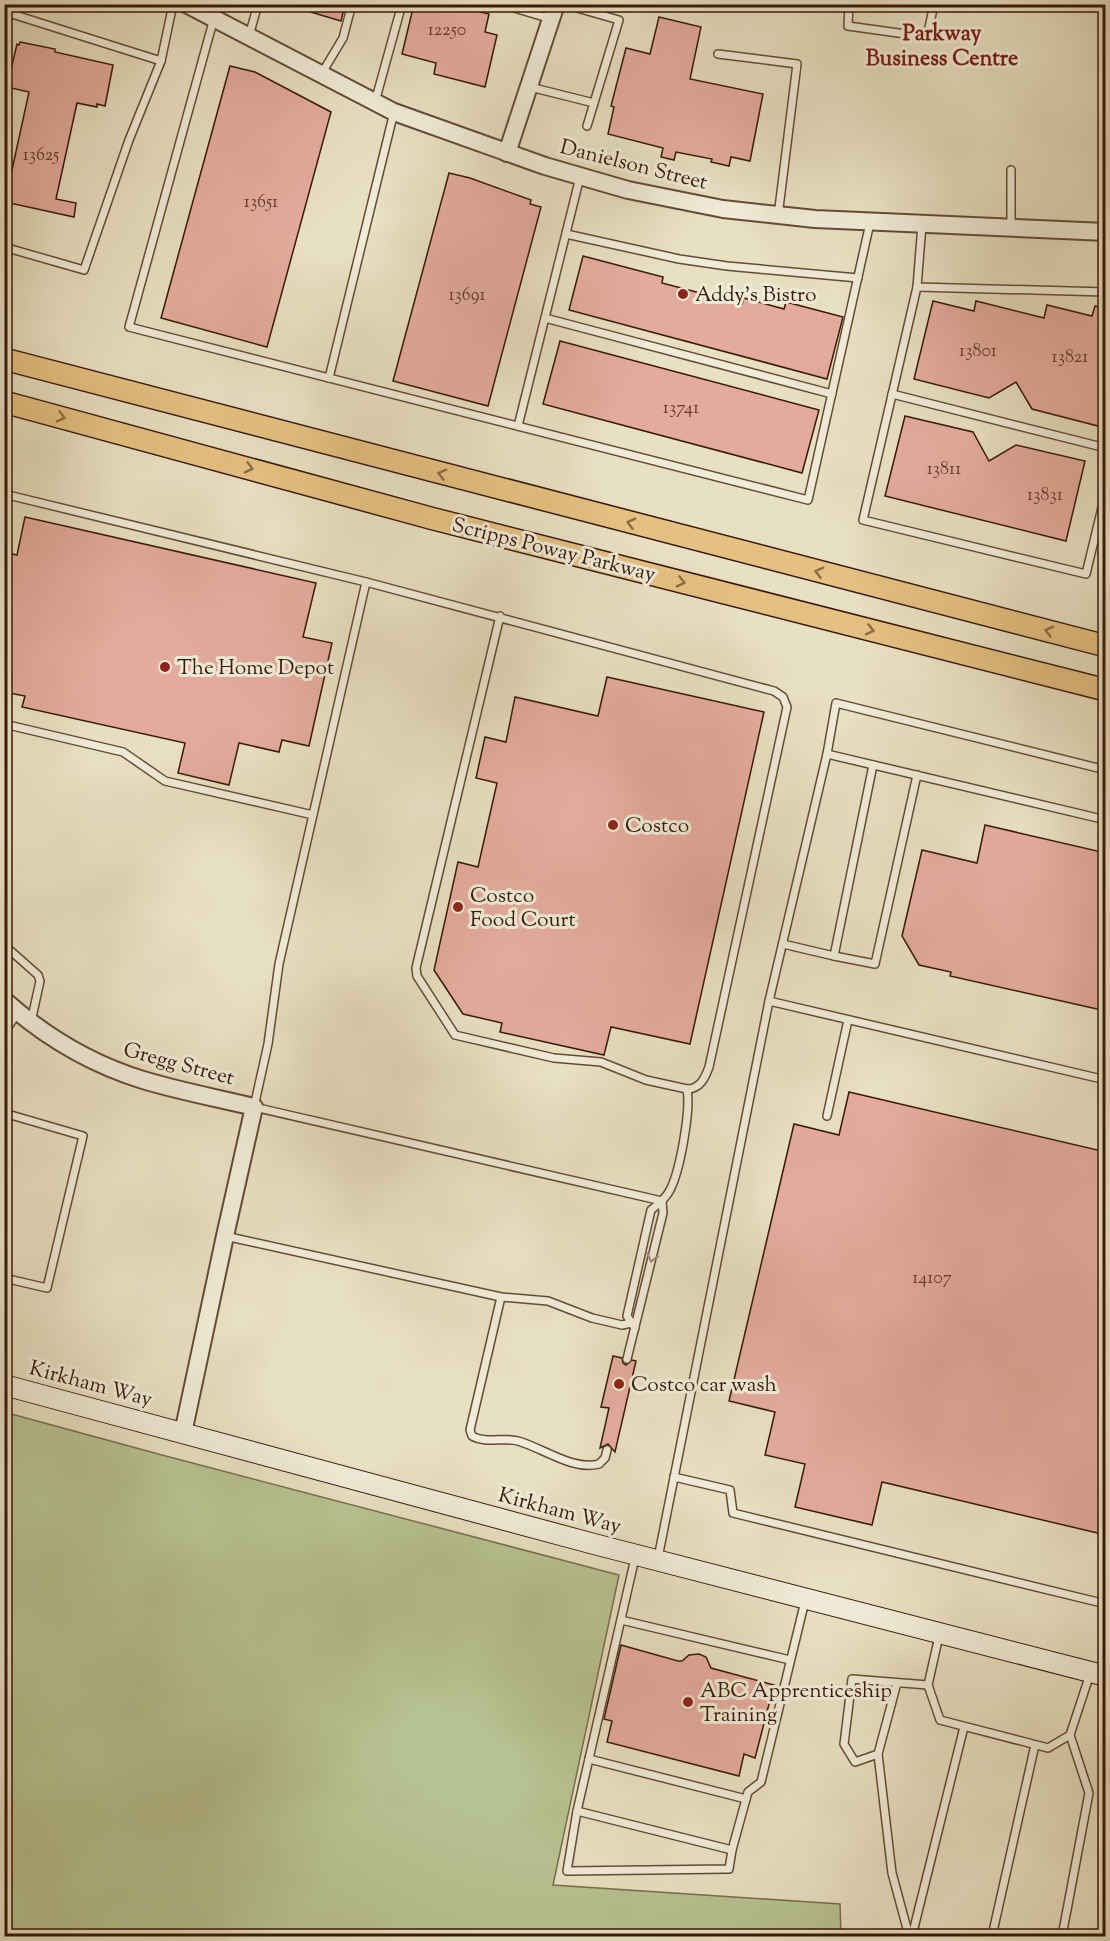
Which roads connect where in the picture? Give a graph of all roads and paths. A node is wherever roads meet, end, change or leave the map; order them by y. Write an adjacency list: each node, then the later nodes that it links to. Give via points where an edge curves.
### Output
1 (173, 4): 15 (lane)
2 (186, 4): 11 (street, Danielson Street)
3 (258, 4): 13 (lane)
4 (352, 4): 16 (lane, via 343,38)
5 (402, 4): 18 (lane)
6 (501, 4): 10 (lane)
7 (563, 4): 19 (lane, via 619,20)
8 (849, 4): 9 (lane, via 848,26 927,37)
9 (934, 4)
10 (554, 12): 17 (street)
11 (214, 18): 13 (street, Danielson Street); 37 (lane, via 129,327)
12 (4, 19): 15 (lane, via 12,14)
13 (249, 36): 16 (street, Danielson Street)
14 (718, 54): 25 (lane, via 797,64)
15 (161, 61): 31 (lane, via 84,270)
16 (321, 74): 18 (street, Danielson Street)
17 (530, 87): 19 (lane); 22 (street)
18 (375, 102): 20 (street, Danielson Street)
19 (594, 103): 21 (lane)
20 (394, 112): 22 (street, Danielson Street); 37 (lane)
21 (587, 126)
22 (507, 153): 24 (street, Danielson Street)
23 (1011, 170): 28 (lane)
24 (580, 177): 25 (street, Danielson Street, via 676,200); 30 (lane)
25 (778, 216): 26 (street, Danielson Street)
26 (870, 223): 27 (street, Danielson Street); 32 (lane)
27 (922, 225): 28 (street, Danielson Street); 33 (lane)
28 (1011, 228): 29 (street, Danielson Street)
29 (1106, 232)
30 (566, 234): 32 (lane, via 679,259); 35 (lane)
31 (4, 247)
32 (858, 278): 38 (lane)
33 (917, 287): 34 (lane); 39 (lane)
34 (1106, 292)
35 (545, 318): 38 (lane); 41 (lane)
36 (4, 359): 47 (main road, Scripps Poway Parkway, one-way to 36)
37 (329, 378): 41 (lane)
38 (832, 394): 41 (lane, via 808,500)
39 (892, 394): 42 (lane); 43 (lane, via 863,520 1086,574)
40 (4, 402): 48 (main road, Scripps Poway Parkway, one-way to 48, via 434,519)
41 (518, 426)
42 (1106, 448)
43 (1106, 491)
44 (4, 494): 45 (lane)
45 (366, 582): 46 (lane); 54 (lane)
46 (500, 616): 65 (lane, via 417,976 455,1035 554,1059 601,1062 646,1080); 65 (lane, via 774,691 783,697 787,707 709,1067 699,1085)
47 (1106, 646)
48 (1106, 690)
49 (4, 724): 54 (lane, via 123,752 165,781)
50 (827, 754): 51 (lane); 52 (lane, via 836,703); 56 (lane)
51 (873, 765): 53 (lane); 58 (lane)
52 (1106, 770)
53 (917, 775): 55 (lane); 58 (lane, via 874,964)
54 (313, 815): 66 (lane, via 279,964)
55 (1106, 820)
56 (783, 944): 58 (lane); 60 (lane)
57 (4, 945): 61 (lane, via 40,981)
58 (834, 956)
59 (4, 1000): 61 (street, Gregg Street)
60 (769, 1001): 62 (lane); 78 (lane)
61 (25, 1017): 63 (lane); 66 (street, Gregg Street, via 47,1035 115,1070)
62 (848, 1020): 64 (lane); 68 (lane)
63 (4, 1033)
64 (1106, 1080)
65 (687, 1089): 69 (lane, via 689,1110 675,1179)
66 (254, 1107): 69 (lane); 70 (street)
67 (4, 1113): 71 (lane, via 83,1136 47,1288)
68 (827, 1116)
69 (662, 1201): 73 (lane, one-way to 73, via 663,1213); 73 (lane, via 651,1210 627,1316)
70 (225, 1236): 72 (lane); 76 (street)
71 (4, 1278)
72 (501, 1298): 73 (lane, via 548,1301 592,1318); 77 (lane, via 470,1430 472,1436 478,1440 517,1441 587,1465 599,1464)
73 (633, 1326): 74 (lane)
74 (627, 1359)
75 (4, 1384): 76 (main road, Kirkham Way)
76 (183, 1433): 79 (main road, Kirkham Way)
77 (607, 1450)
78 (674, 1477): 80 (lane); 82 (lane, via 730,1490 733,1513)
79 (636, 1555): 80 (main road, Kirkham Way); 83 (lane)
80 (658, 1561): 81 (main road, Kirkham Way)
81 (805, 1599): 84 (main road, Kirkham Way); 85 (lane)
82 (1106, 1604)
83 (621, 1620): 85 (lane); 93 (lane)
84 (940, 1633): 86 (main road, Kirkham Way); 88 (lane)
85 (790, 1660): 94 (lane, via 761,1782 748,1792)
86 (1098, 1674): 90 (lane)
87 (897, 1683): 88 (lane); 92 (lane); 92 (lane, via 852,1679 844,1744 855,1762)
88 (928, 1685): 89 (lane, via 940,1720)
89 (964, 1727): 91 (lane); 97 (lane)
90 (1070, 1735): 91 (lane, via 1047,1748); 99 (lane, via 1089,1793)
91 (1035, 1745): 98 (lane)
92 (878, 1754): 97 (lane, via 892,1873)
93 (589, 1759): 94 (lane); 95 (lane)
94 (746, 1799): 96 (lane)
95 (577, 1811): 96 (lane); 96 (lane, via 567,1871 729,1869)
96 (732, 1850)
97 (911, 1936)
98 (992, 1936)
99 (1062, 1936)

